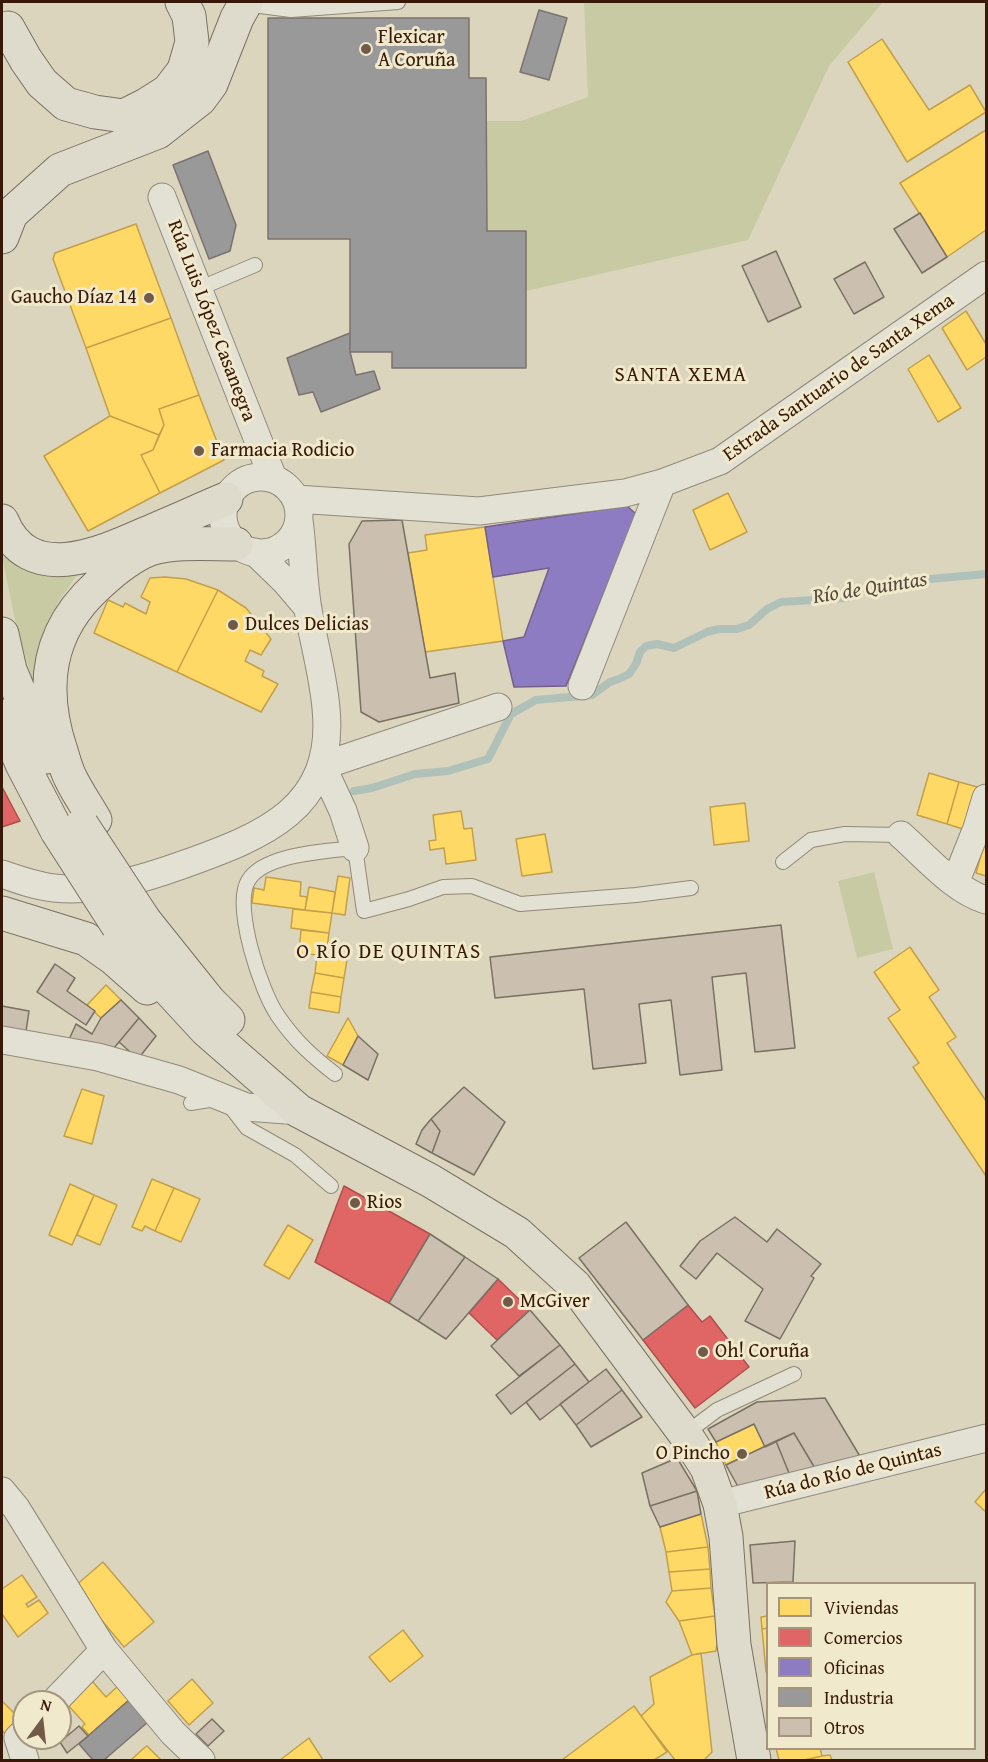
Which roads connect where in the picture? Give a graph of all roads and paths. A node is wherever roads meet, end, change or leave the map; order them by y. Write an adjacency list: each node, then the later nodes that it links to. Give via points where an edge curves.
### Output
1 (183, 2): 4 (highway, via 192,42 184,70 168,91 124,116 66,104 42,83 26,60)
2 (398, 2): 3 (lane, via 291,10)
3 (245, 3): 7 (highway, via 211,84 200,99 158,132 60,170 11,214)
4 (11, 15): 5 (highway)
5 (2, 59)
6 (162, 197): 10 (street, Rúa Luis López Casanegra)
7 (2, 237)
8 (255, 265): 10 (lane)
9 (987, 275): 12 (street, Estrada Santuario de Santa Xema, via 720,461)
10 (198, 289): 11 (street, Rúa Luis López Casanegra)
11 (273, 478): 13 (street, via 251,477 240,482); 14 (street, Rúa Luis López Casanegra, via 290,490)
12 (662, 483): 14 (street, Estrada Santuario de Santa Xema, via 625,493 479,511); 19 (street)
13 (225, 499): 15 (highway, via 104,552 81,558 57,560 26,553 7,534); 16 (street, via 222,511 228,535)
14 (297, 509): 16 (street, via 292,536 279,549 267,553); 17 (street)
15 (2, 521)
16 (246, 548): 17 (street); 24 (highway, via 188,543 150,549 115,569 80,601 65,625 54,654 48,691)
17 (308, 608): 22 (street, via 326,709)
18 (2, 634): 24 (highway, via 9,670)
19 (582, 686)
20 (498, 707): 22 (street)
21 (2, 716): 24 (highway, via 22,764)
22 (322, 766): 27 (street); 29 (street, via 305,797 277,822 234,846 169,870 92,888 56,888)
23 (987, 798): 25 (street)
24 (78, 825): 34 (highway, bridge)
25 (982, 828): 30 (street)
26 (901, 835): 28 (lane, via 845,834 811,840); 30 (street)
27 (355, 848): 31 (lane, via 364,911 443,887 472,886 520,904); 36 (lane, via 289,856 265,866 248,880 243,899 253,960 276,1014 305,1051)
28 (783, 861)
29 (2, 874)
30 (955, 883): 32 (street, via 973,896)
31 (691, 888)
32 (987, 900)
33 (2, 913): 39 (highway, via 86,939 138,979 183,1025 240,1071)
34 (139, 920): 39 (highway, via 158,978 206,1030); 40 (highway, via 241,1033 328,1107)
35 (2, 1040): 37 (street, via 98,1057 179,1080)
36 (335, 1074)
37 (223, 1098): 38 (lane); 39 (street, via 246,1107); 41 (lane, via 247,1128 295,1155)
38 (191, 1103)
39 (299, 1111): 40 (highway)
40 (430, 1181): 43 (highway, via 517,1233 575,1286)
41 (331, 1186)
42 (794, 1374): 43 (lane, via 717,1410)
43 (685, 1434): 46 (highway, via 707,1468)
44 (987, 1438): 46 (street, Rúa do Río de Quintas)
45 (2, 1491): 47 (street)
46 (720, 1504): 50 (highway, via 734,1645)
47 (104, 1650): 48 (street); 49 (street)
48 (66, 1690)
49 (201, 1761)
50 (754, 1761)

